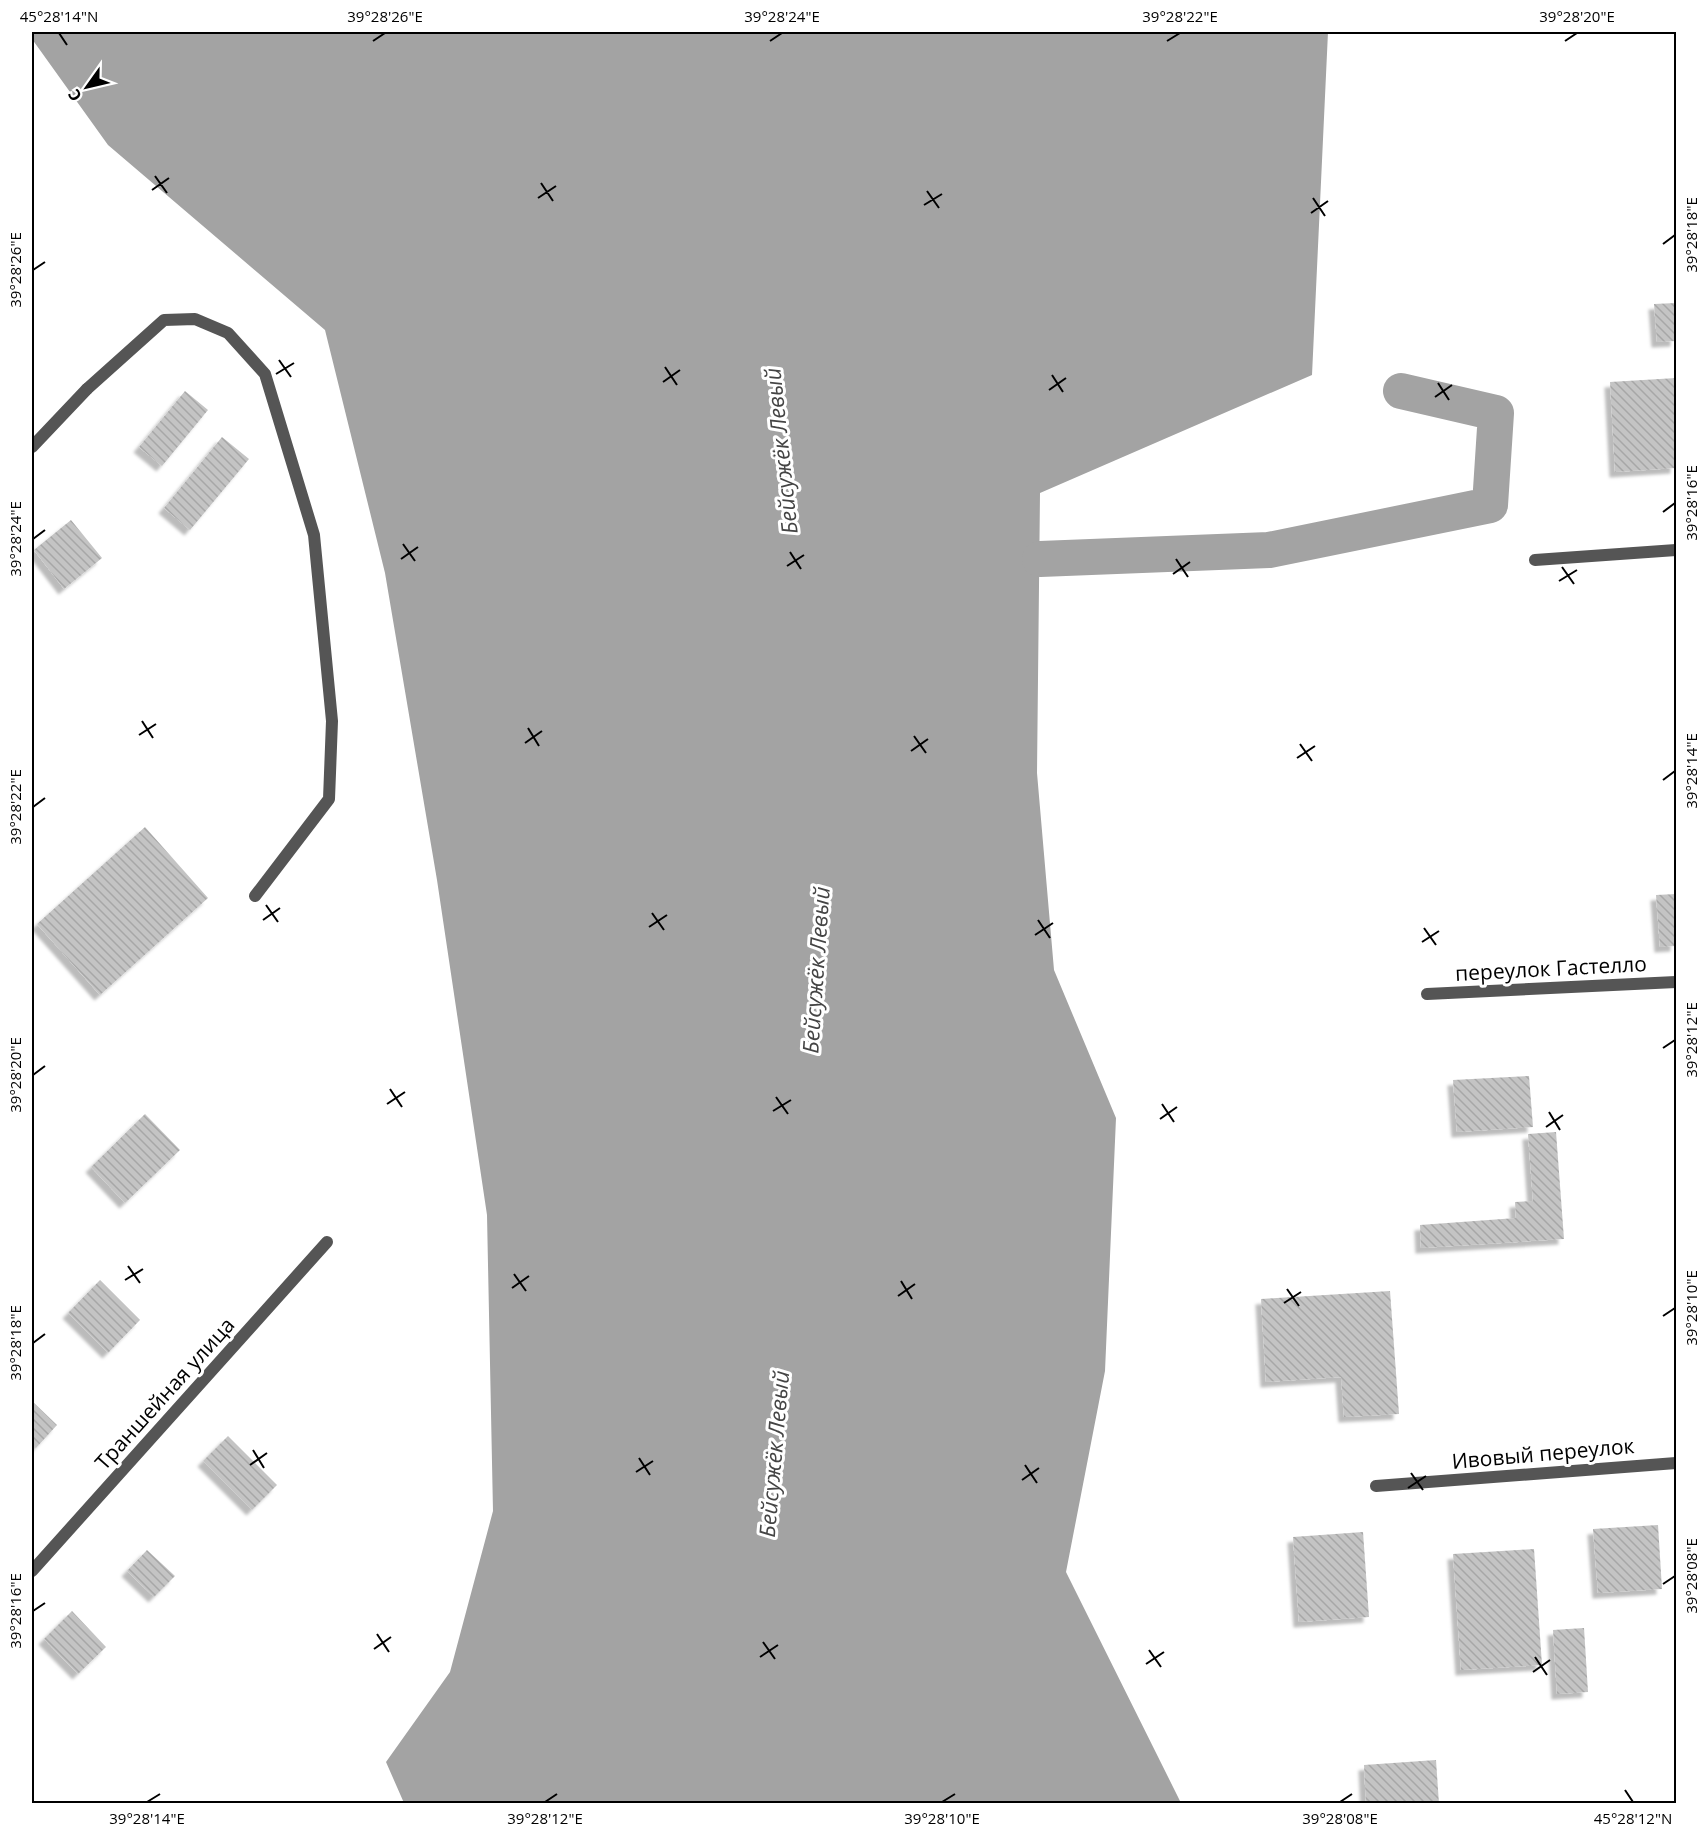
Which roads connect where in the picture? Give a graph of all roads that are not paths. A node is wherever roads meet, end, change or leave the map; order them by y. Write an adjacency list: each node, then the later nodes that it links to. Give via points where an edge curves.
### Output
1 (32, 447): 4 (street, via 87,389 164,320 195,319 228,333 265,374 314,535 332,721 329,799)
2 (1677, 550): 3 (street)
3 (1535, 560)
4 (255, 896)
5 (1677, 982): 6 (street, переулок Гастелло)
6 (1427, 994)
7 (327, 1242): 10 (street, Траншейная улица)
8 (1677, 1463): 9 (street, Ивовый переулок)
9 (1376, 1486)
10 (32, 1571)

